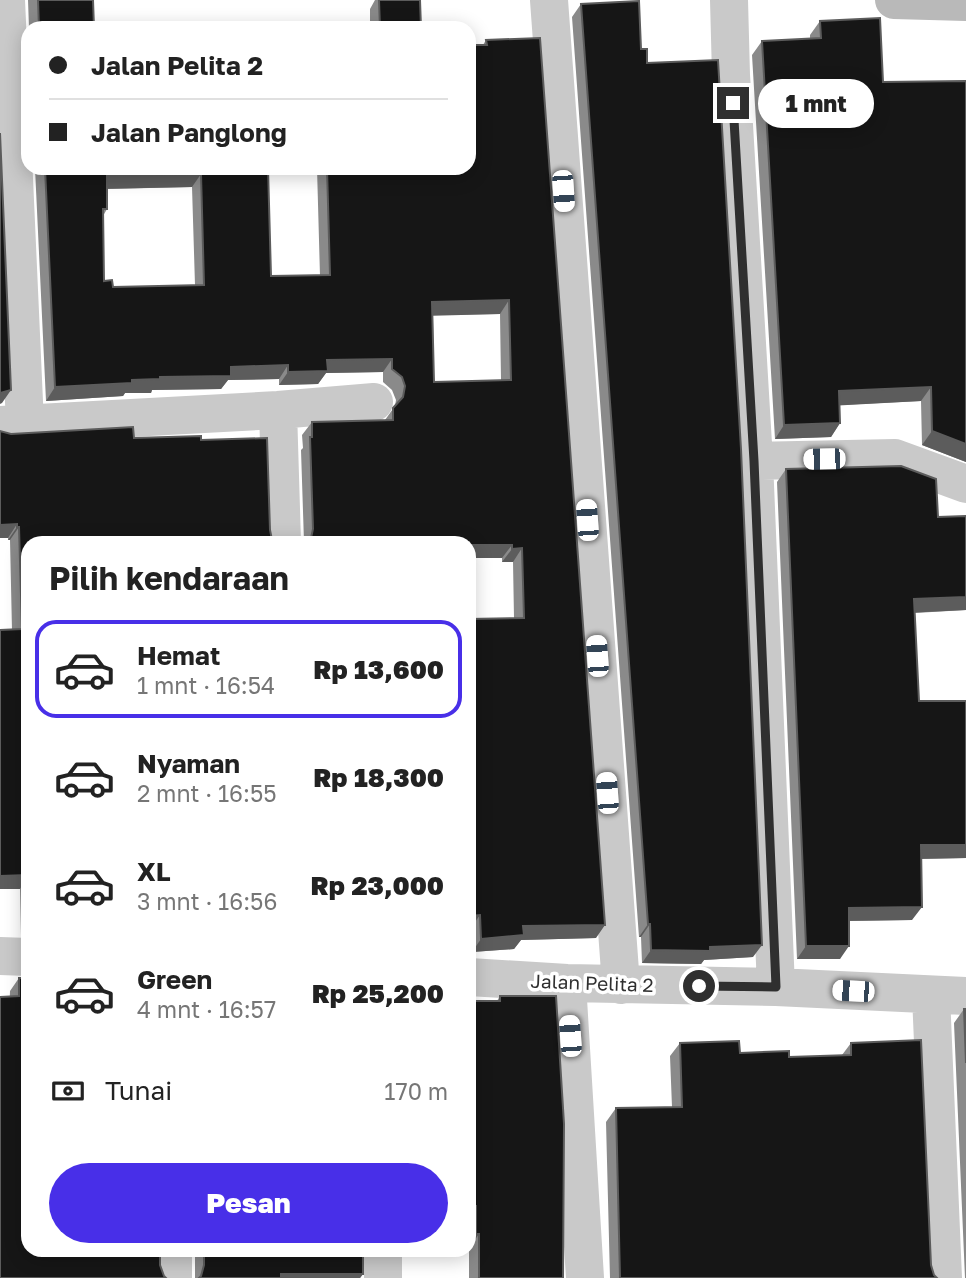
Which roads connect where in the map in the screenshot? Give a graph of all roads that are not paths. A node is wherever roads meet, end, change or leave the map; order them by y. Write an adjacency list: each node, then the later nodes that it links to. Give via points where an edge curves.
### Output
1 (6, 0): 9 (street)
2 (549, 0): 17 (street)
3 (729, 0): 10 (street)
4 (894, 0): 5 (street)
5 (936, 0): 6 (street)
6 (966, 2)
7 (374, 402): 8 (street)
8 (278, 410): 9 (street); 12 (street)
9 (12, 424)
10 (754, 461): 11 (street, via 895,458); 18 (street)
11 (966, 484)
12 (282, 536)
13 (0, 956): 14 (street)
14 (21, 957)
15 (476, 977): 16 (street, Jalan Pelita 2)
16 (567, 983): 17 (street, Jalan Pelita 2); 24 (street)
17 (621, 985): 18 (street, Jalan Pelita 2)
18 (776, 987): 19 (street, Jalan Pelita 2)
19 (948, 995): 25 (street)
20 (173, 1257): 22 (street)
21 (383, 1257): 23 (street)
22 (173, 1278)
23 (383, 1278)
24 (585, 1278)
25 (943, 1278)

